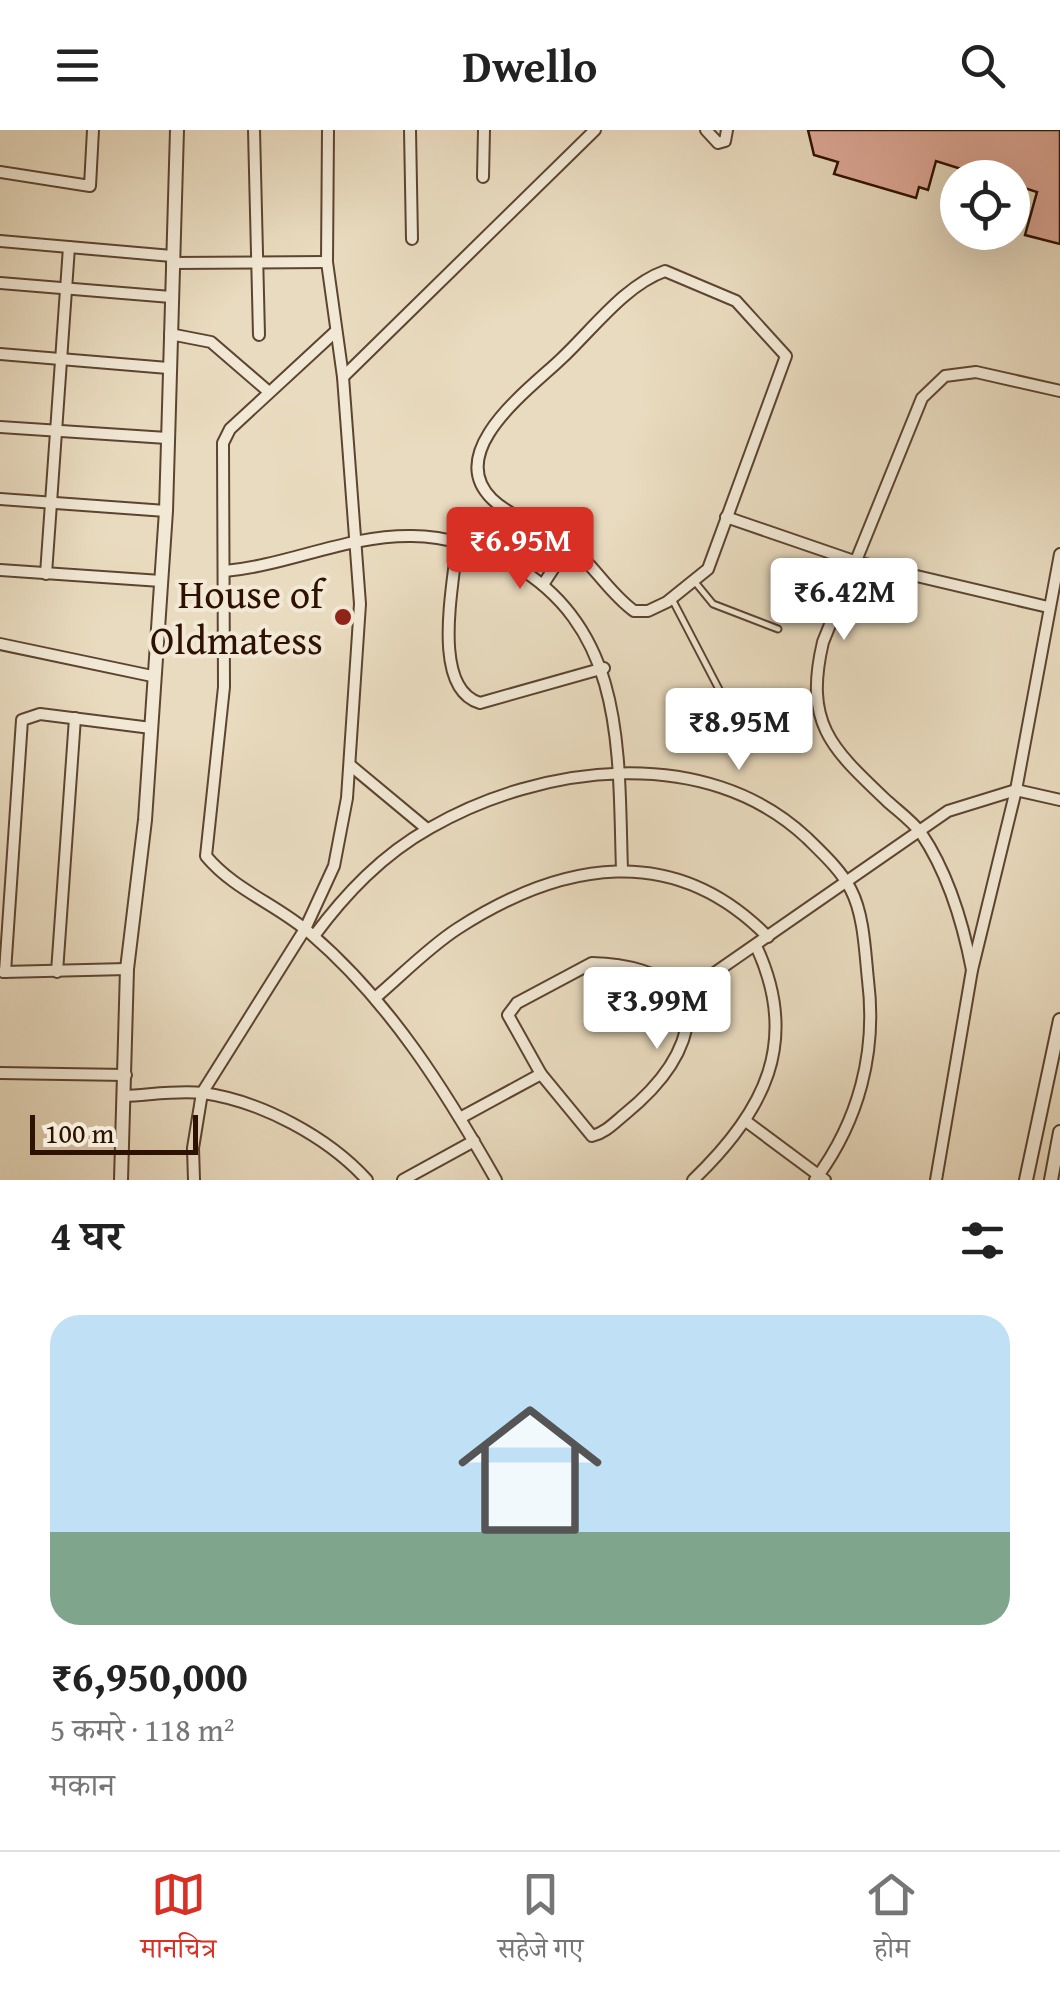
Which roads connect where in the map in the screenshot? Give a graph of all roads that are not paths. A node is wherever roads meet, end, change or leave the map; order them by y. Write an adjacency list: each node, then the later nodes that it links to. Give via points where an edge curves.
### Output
1 (93, 130): 10 (street, via 90,186)
2 (177, 130): 15 (street)
3 (254, 130): 16 (street)
4 (328, 130): 17 (street)
5 (410, 130): 12 (street)
6 (484, 130): 11 (street)
7 (595, 130): 27 (street)
8 (706, 130): 9 (street, via 718,142 726,141)
9 (727, 130)
10 (0, 172)
11 (484, 176)
12 (412, 239)
13 (0, 242): 14 (street)
14 (69, 247): 15 (street); 19 (street)
15 (172, 260): 16 (street); 20 (street)
16 (256, 262): 17 (street); 23 (street)
17 (327, 262): 21 (street)
18 (0, 283): 19 (street)
19 (66, 288): 20 (street); 25 (street)
20 (171, 297): 22 (street)
21 (336, 332): 27 (street); 28 (street)
22 (170, 334): 26 (street); 28 (street, via 211,342)
23 (258, 335)
24 (0, 354): 25 (street)
25 (61, 359): 26 (street); 31 (street)
26 (168, 368): 32 (street)
27 (344, 377): 37 (street)
28 (268, 392): 43 (street, via 223,443)
29 (1060, 392): 41 (street, via 976,372 946,376 922,398)
30 (0, 427): 31 (street)
31 (56, 431): 32 (street); 34 (street)
32 (167, 438): 35 (street)
33 (0, 499): 34 (street)
34 (51, 503): 35 (street); 44 (street)
35 (166, 511): 45 (street)
36 (726, 517): 39 (street, via 786,356 736,301 665,271 626,296 499,417 480,451 479,474 489,496); 41 (street); 46 (street, via 708,568)
37 (356, 540): 38 (street, via 414,536); 43 (street); 57 (street, via 360,604)
38 (457, 542): 47 (street); 52 (street, via 448,652 452,676 468,699 480,703)
39 (569, 545): 47 (street); 48 (street, via 634,611)
40 (1060, 554): 49 (street)
41 (857, 562): 49 (street); 62 (street, via 819,659 815,703 820,724 846,762)
42 (0, 570): 44 (street)
43 (226, 570): 66 (street, via 224,687 206,856 219,872)
44 (46, 574): 45 (street)
45 (161, 580): 53 (street)
46 (695, 582): 48 (street); 50 (lane, via 713,604)
47 (544, 583): 52 (street, via 572,612)
48 (672, 599): 54 (lane)
49 (1048, 607): 59 (street)
50 (778, 630)
51 (0, 644): 53 (street)
52 (604, 668): 58 (street)
53 (152, 676): 56 (street)
54 (723, 698)
55 (75, 718): 56 (street); 65 (street, via 40,714 22,720); 72 (street)
56 (151, 728): 69 (street)
57 (350, 765): 61 (street); 66 (street, via 334,866)
58 (618, 775): 61 (street, via 571,777 504,794); 63 (street); 64 (street, via 680,776 742,795 788,820)
59 (1016, 790): 60 (street); 62 (street, via 948,812); 70 (street)
60 (1060, 800)
61 (427, 829): 66 (street, via 344,896)
62 (920, 830): 64 (street); 70 (street, via 950,886)
63 (622, 870): 67 (street, via 667,874 708,888); 74 (street, via 502,902 453,932)
64 (846, 882): 67 (street); 85 (street, via 858,911 872,1018 859,1100)
65 (5, 898): 71 (street)
66 (310, 933): 74 (street); 79 (street)
67 (768, 937): 68 (street)
68 (756, 946): 73 (street); 82 (street, via 772,988 776,1052)
69 (127, 969): 72 (street); 78 (street)
70 (972, 970): 92 (street)
71 (3, 972): 72 (street)
72 (57, 972)
73 (687, 992): 77 (street, via 690,1011 675,1062 605,1131 586,1133); 77 (street, via 626,964 592,963 560,979 508,1016)
74 (375, 998): 81 (street)
75 (1060, 1020): 93 (street)
76 (0, 1073): 78 (street)
77 (541, 1074): 81 (street)
78 (126, 1075): 80 (street)
79 (202, 1093): 80 (street); 87 (street); 88 (street, via 297,1128)
80 (124, 1096): 86 (street)
81 (460, 1118): 84 (street)
82 (747, 1122): 85 (street); 91 (street)
83 (1060, 1132): 94 (street)
84 (474, 1141): 89 (street); 90 (street)
85 (820, 1179)
86 (120, 1180)
87 (194, 1180)
88 (368, 1180)
89 (403, 1180)
90 (496, 1180)
91 (693, 1180)
92 (936, 1180)
93 (1026, 1180)
94 (1051, 1180)

